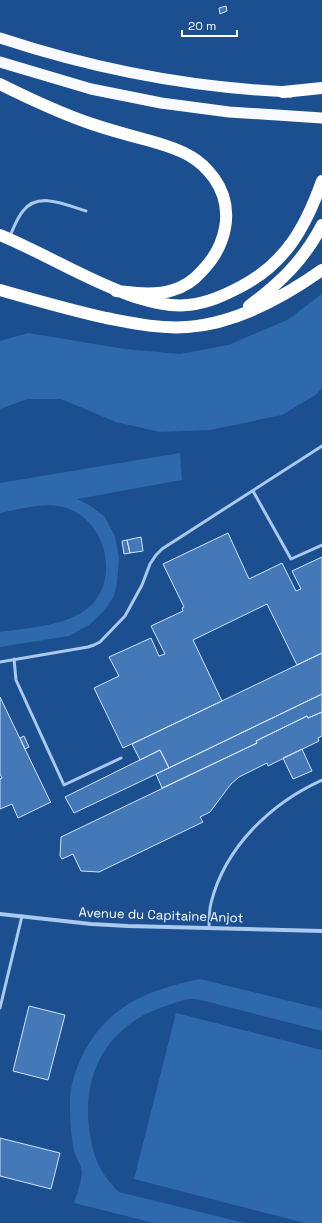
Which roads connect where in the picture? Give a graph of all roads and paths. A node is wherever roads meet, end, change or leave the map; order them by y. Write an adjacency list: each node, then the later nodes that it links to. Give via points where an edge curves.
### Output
1 (0, 38): 5 (highway, via 54,55 134,73)
2 (0, 62): 7 (highway, via 91,89 160,103 229,112)
3 (0, 84): 14 (highway, via 70,116 189,155 219,186 225,204 226,221 219,247 210,263 197,276 174,290 137,293)
4 (322, 88): 5 (highway)
5 (283, 92): 6 (highway)
6 (322, 93)
7 (322, 118)
8 (322, 180): 14 (highway, via 308,216 288,250 262,275 237,289 214,300 188,305 156,303)
9 (86, 211): 11 (lane, via 58,202 36,200 23,210)
10 (322, 225): 15 (highway, via 308,251 278,284)
11 (4, 237): 14 (highway)
12 (322, 270): 15 (highway, via 274,300)
13 (0, 290): 15 (highway, via 79,312 146,325 188,327)
14 (116, 290)
15 (235, 316)
16 (322, 446): 17 (lane)
17 (253, 491): 18 (lane, via 291,559); 19 (lane, via 159,552 150,564 142,586 125,616 100,642 88,647)
18 (322, 545)
19 (14, 659): 20 (lane); 21 (lane, via 16,680 64,785)
20 (0, 662)
21 (121, 758)
22 (322, 780): 25 (lane, via 307,786 272,810 244,840 222,875 214,895)
23 (0, 914): 24 (street, Avenue du Capitaine Anjot)
24 (22, 916): 25 (street, Avenue du Capitaine Anjot, via 91,924); 27 (lane)
25 (209, 928): 26 (street, Avenue du Capitaine Anjot)
26 (322, 931)
27 (0, 1008)

